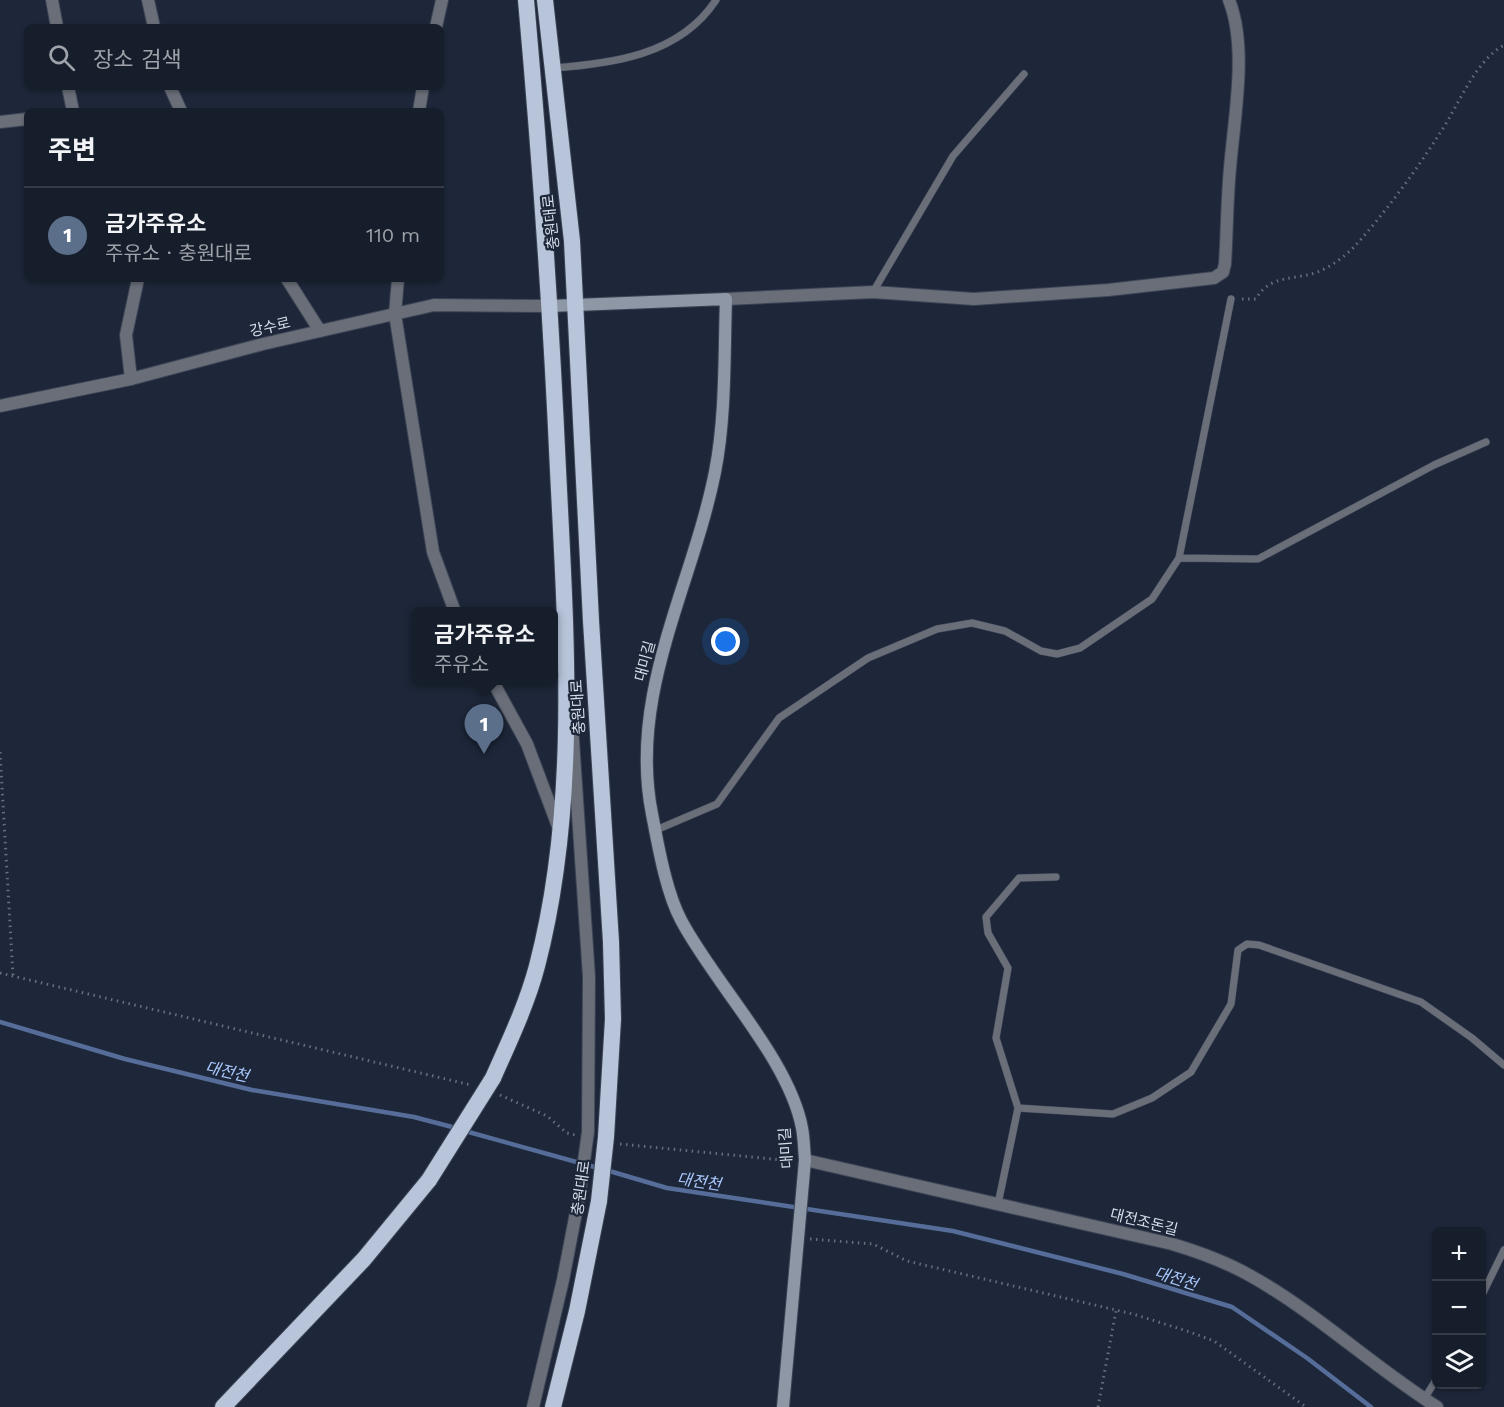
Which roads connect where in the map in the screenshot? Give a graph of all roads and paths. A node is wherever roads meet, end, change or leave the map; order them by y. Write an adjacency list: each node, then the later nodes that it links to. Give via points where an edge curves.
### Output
1 (52, 0): 8 (street)
2 (148, 0): 9 (street)
3 (442, 0): 10 (street)
4 (526, 0): 29 (highway, 충원대로)
5 (545, 0): 12 (highway, 충원대로)
6 (716, 0): 12 (lane, via 683,33 649,53 603,64)
7 (1229, 0): 25 (street, via 1238,48 1226,264 1222,272 1214,278 1187,283 985,298)
8 (56, 24)
9 (153, 24)
10 (437, 24)
11 (1504, 45): 27 (path, via 1482,64 1439,135 1347,254 1320,271 1275,280 1256,299)
12 (552, 68): 28 (highway, 충원대로, via 572,241)
13 (1024, 74): 25 (lane, via 953,156)
14 (69, 90): 17 (street)
15 (171, 90): 18 (street)
16 (422, 90): 19 (street)
17 (72, 108)
18 (180, 108)
19 (420, 108)
20 (24, 120): 21 (street)
21 (0, 122)
22 (137, 282): 32 (street, via 126,335)
23 (289, 282): 31 (street)
24 (398, 282): 30 (street)
25 (873, 292): 26 (street)
26 (726, 299): 28 (main road); 41 (main road, 대미길, via 715,471 649,704 647,783)
27 (1231, 299): 35 (lane)
28 (575, 305): 29 (main road); 51 (highway, 충원대로, via 610,942)
29 (550, 306): 30 (street, 강수로, via 434,305); 37 (highway, 충원대로)
30 (395, 314): 31 (street, 강수로); 36 (street, via 433,552)
31 (320, 331): 32 (street, 강수로)
32 (131, 379): 33 (street, 강수로)
33 (0, 406)
34 (1486, 442): 35 (lane, via 1434,465 1258,559)
35 (1179, 558): 41 (lane, via 1152,598 1080,648 1057,654 1041,651 1005,632 972,623 937,629 868,658 779,718 717,804)
36 (453, 607)
37 (567, 658): 38 (street); 42 (highway, 충원대로); 50 (street, 충원대로, via 589,977)
38 (558, 665)
39 (494, 685): 42 (street, via 527,744)
40 (0, 752): 45 (path)
41 (656, 830): 52 (main road, 대미길, via 680,918 788,1086 802,1127)
42 (560, 832): 60 (highway, 충원대로, bridge, via 551,908 537,969 493,1078 429,1180 364,1259)
43 (1056, 877): 49 (lane, via 1019,878 986,917 988,933 1008,968 996,1038)
44 (0, 973): 45 (path)
45 (13, 976): 47 (path)
46 (1504, 1065): 49 (lane, via 1421,1002 1247,944 1238,950 1231,1004 1191,1072 1152,1098 1113,1114)
47 (478, 1087)
48 (500, 1095): 50 (path, via 547,1116 567,1133)
49 (1018, 1108): 53 (lane)
50 (583, 1134): 61 (street, 충원대로, bridge, via 579,1197)
51 (612, 1140): 52 (path, via 782,1162); 62 (highway, 충원대로, bridge)
52 (805, 1160): 53 (street, 대전조돈길); 54 (main road, 대미길)
53 (998, 1204): 59 (street, 대전조돈길, via 1172,1244 1216,1258 1300,1308)
54 (802, 1237): 57 (path, via 873,1244 907,1261); 63 (main road)
55 (1504, 1250): 56 (lane)
56 (1486, 1287)
57 (1116, 1311): 64 (path); 65 (path, via 1214,1341)
58 (1432, 1387): 59 (lane)
59 (1424, 1399): 66 (street, 대전조돈길)
60 (223, 1407)
61 (533, 1407)
62 (553, 1407)
63 (783, 1407)
64 (1098, 1407)
65 (1306, 1407)
66 (1437, 1407)

